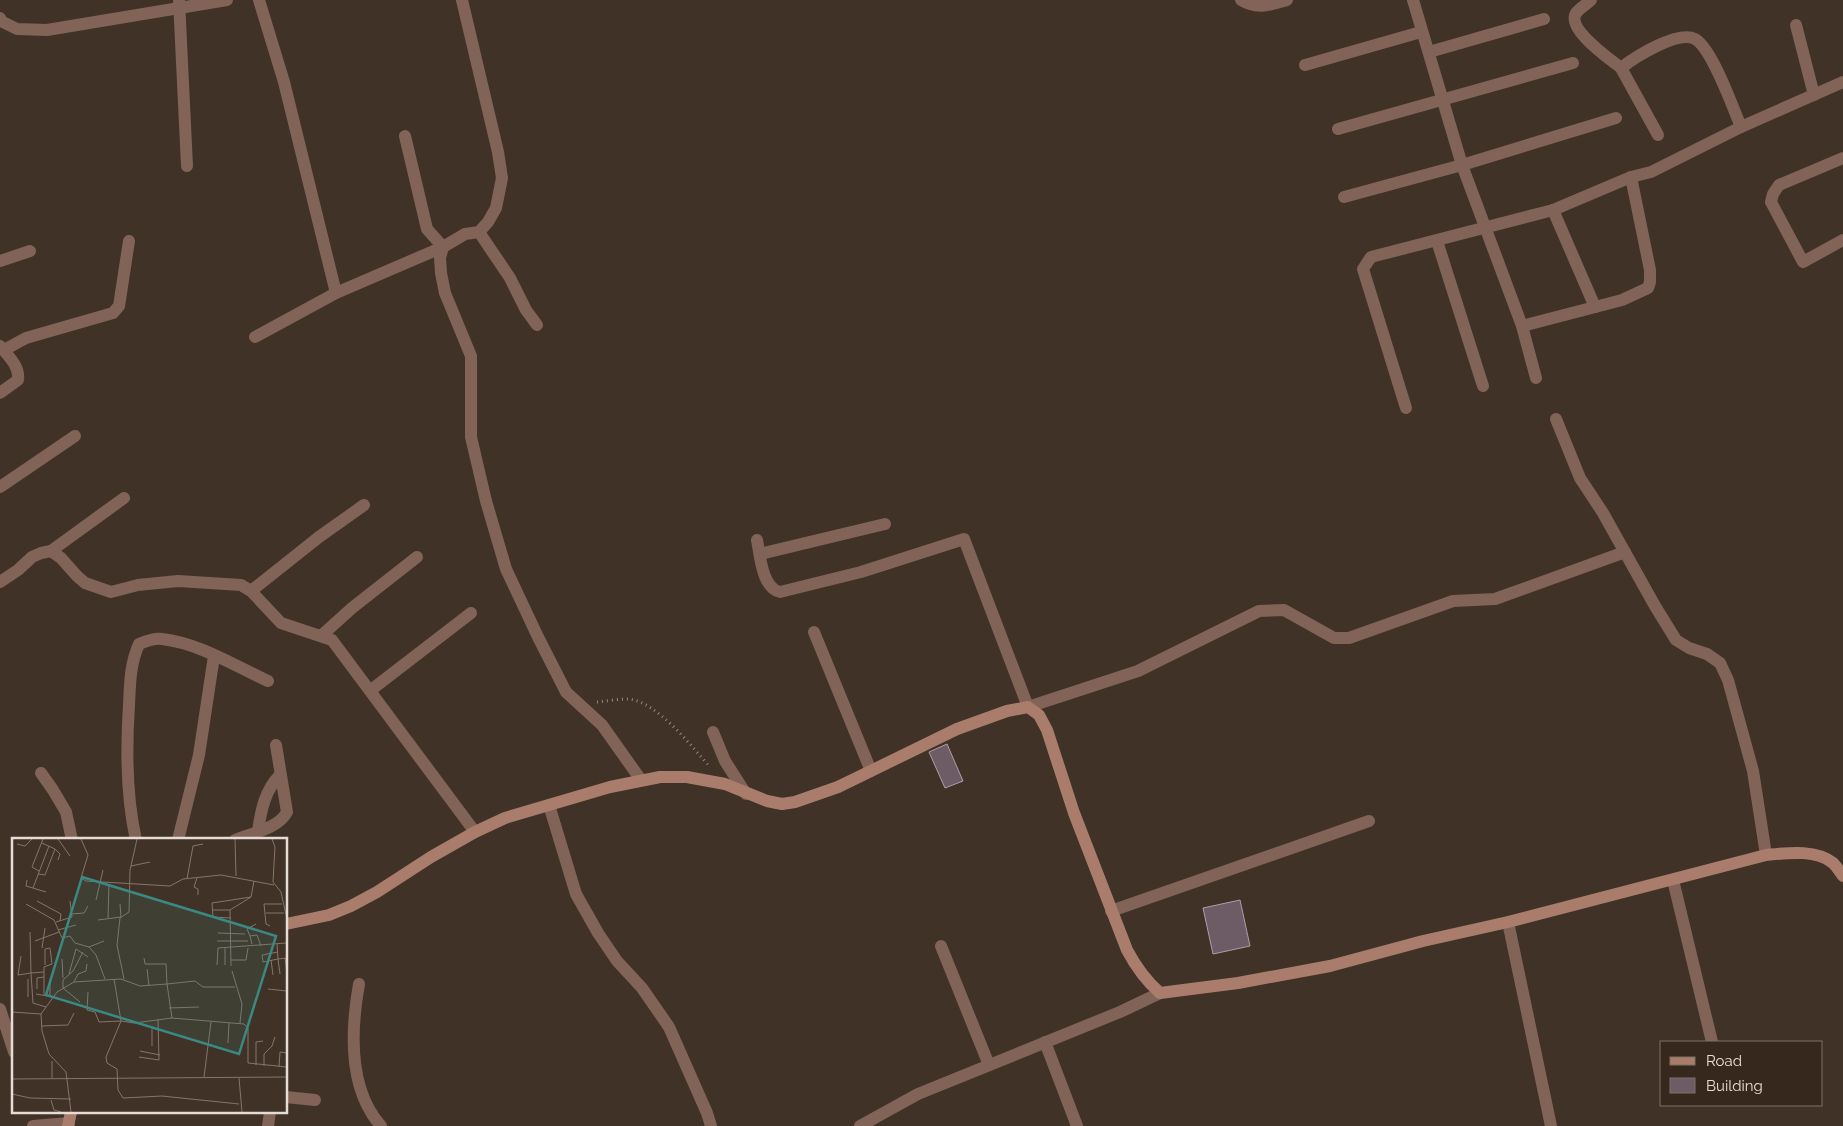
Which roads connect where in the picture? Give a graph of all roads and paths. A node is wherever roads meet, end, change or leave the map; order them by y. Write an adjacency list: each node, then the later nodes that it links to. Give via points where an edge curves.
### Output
1 (227, 0): 8 (street)
2 (259, 0): 39 (street, via 284,82)
3 (462, 0): 32 (street, via 502,178 496,208)
4 (1241, 0): 5 (street, via 1254,6 1265,6)
5 (1287, 0)
6 (1413, 0): 12 (street)
7 (1591, 0): 16 (street, via 1576,13 1576,27)
8 (180, 4): 9 (street, via 47,30 17,29); 27 (street)
9 (0, 18)
10 (1544, 19): 13 (street)
11 (1796, 24): 18 (street)
12 (1421, 32): 13 (street); 15 (street)
13 (1428, 52): 19 (street)
14 (1573, 63): 19 (street)
15 (1305, 65)
16 (1621, 68): 21 (street, via 1644,52 1664,44 1681,38 1697,40 1710,55); 23 (street)
17 (1843, 82): 18 (street)
18 (1814, 95): 21 (street)
19 (1443, 101): 22 (street); 26 (street)
20 (1616, 118): 26 (street)
21 (1741, 127): 28 (street, via 1650,172)
22 (1338, 129)
23 (1658, 135)
24 (405, 136): 36 (street, via 427,229)
25 (1843, 158): 33 (street, via 1779,185 1771,202 1803,262)
26 (1462, 165): 29 (street); 31 (street)
27 (187, 166)
28 (1631, 177): 30 (street); 40 (street, via 1650,282 1648,288 1622,300)
29 (1344, 197)
30 (1553, 210): 31 (street); 40 (street)
31 (1486, 228): 35 (street); 42 (street)
32 (479, 232): 36 (street, via 465,234); 41 (street)
33 (1843, 240)
34 (129, 241): 44 (street, via 119,306 113,313)
35 (1437, 241): 46 (street); 48 (street, via 1371,258 1363,269)
36 (443, 247): 39 (street); 75 (street, via 440,258 445,293 471,356 471,437 506,569 566,692 602,725)
37 (30, 252): 38 (street)
38 (0, 261)
39 (336, 293): 43 (street)
40 (1595, 307): 42 (street)
41 (537, 325)
42 (1522, 326): 45 (street)
43 (255, 337)
44 (2, 348): 47 (street, via 19,374 18,380)
45 (1536, 378)
46 (1482, 386)
47 (0, 392)
48 (1406, 408)
49 (1556, 420): 57 (street, via 1580,478)
50 (75, 436): 51 (street)
51 (0, 487)
52 (124, 498): 56 (street)
53 (364, 505): 61 (street)
54 (885, 524): 58 (street)
55 (757, 540): 58 (street)
56 (51, 552): 60 (street, via 32,557); 61 (street, via 85,583 110,592 178,580 240,585)
57 (1625, 552): 69 (street, via 1495,599 1454,601 1349,638 1334,638 1284,610 1259,611 1138,671); 86 (street, via 1676,640 1720,663 1728,680 1753,772)
58 (760, 554): 69 (street, via 767,580 780,592 861,572 964,539)
59 (417, 557): 64 (street)
60 (0, 582)
61 (251, 591): 64 (street, via 281,622)
62 (471, 613): 67 (street)
63 (814, 632): 72 (street)
64 (321, 636): 67 (street, via 332,640)
65 (214, 656): 66 (street); 83 (street, via 161,639 139,644 130,677 127,745 128,790); 84 (street, via 199,755)
66 (268, 681)
67 (371, 690): 81 (street)
68 (589, 700): 76 (path, via 629,699 660,714)
69 (1028, 707): 72 (street, via 957,729); 89 (street, via 1039,715 1047,730)
70 (713, 732): 77 (street)
71 (276, 745): 74 (street)
72 (871, 771): 77 (street, via 795,802 782,804)
73 (41, 773): 82 (street, via 66,812)
74 (280, 775): 80 (street, via 269,790); 80 (street, via 287,812 277,823)
75 (641, 780): 76 (street, via 687,777); 78 (street)
76 (725, 784): 77 (street)
77 (746, 794)
78 (549, 805): 81 (street, via 505,818); 105 (street, via 576,894 602,940 642,988 668,1027)
79 (1369, 821): 89 (street)
80 (258, 831): 85 (street)
81 (475, 832): 91 (street, via 351,906 329,915)
82 (72, 838)
83 (136, 838)
84 (178, 838)
85 (240, 838)
86 (1766, 855): 87 (street, via 1788,853 1821,857 1833,864); 88 (street)
87 (1843, 876)
88 (1672, 880): 90 (street); 96 (street)
89 (1111, 911): 94 (street, via 1136,967)
90 (1508, 922): 94 (street, via 1330,966); 108 (street)
91 (288, 924)
92 (942, 946): 99 (street)
93 (359, 984): 104 (street, via 353,1035 356,1067 368,1109)
94 (1160, 993): 97 (street)
95 (0, 1009): 98 (street)
96 (1712, 1041)
97 (1045, 1042): 99 (street); 107 (street)
98 (12, 1046)
99 (989, 1065): 106 (street, via 918,1094)
100 (288, 1097): 101 (street)
101 (314, 1100)
102 (70, 1121): 103 (street)
103 (35, 1126)
104 (381, 1126)
105 (711, 1126)
106 (860, 1126)
107 (1077, 1126)
108 (1551, 1126)

